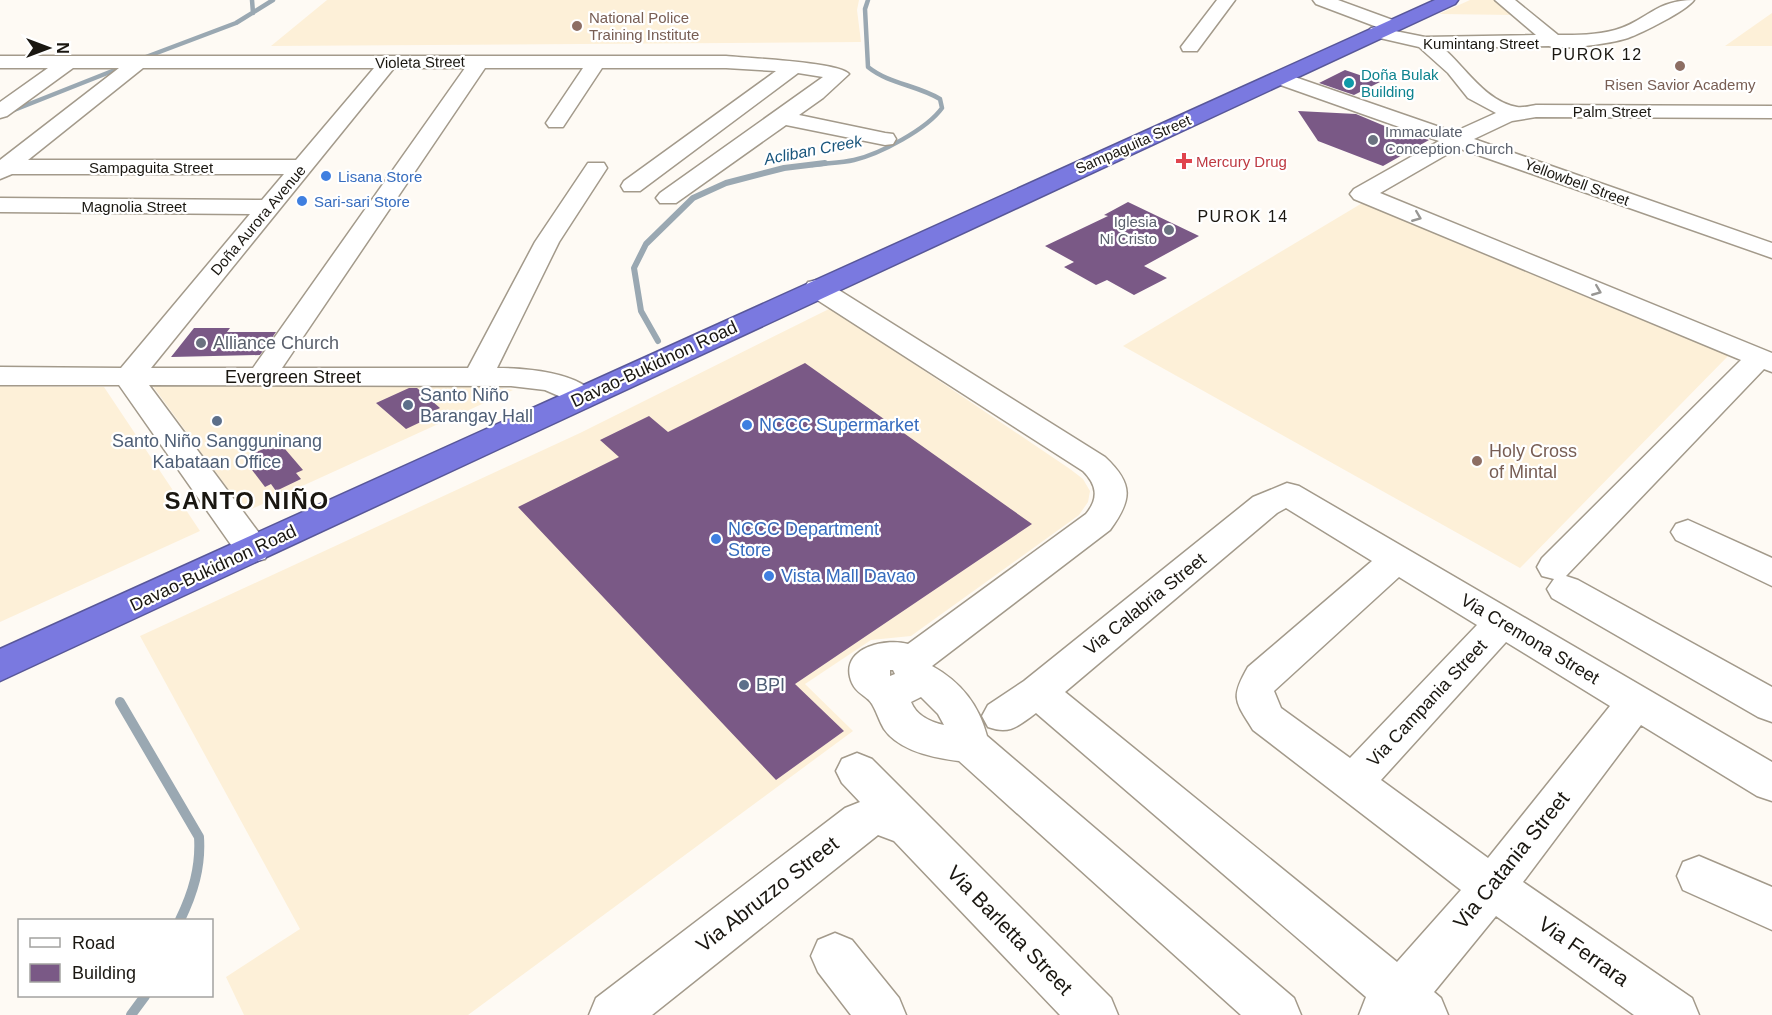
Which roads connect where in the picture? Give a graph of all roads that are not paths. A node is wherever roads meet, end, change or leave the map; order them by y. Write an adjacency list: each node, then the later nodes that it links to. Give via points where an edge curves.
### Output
1 (1226, 0): 10 (street)
2 (1322, 0): 7 (street, Kumintang Street)
3 (1361, 0): 7 (street)
4 (1449, 0): 7 (highway, Sampaguita Street)
5 (1504, 0): 9 (street)
6 (1685, 0): 9 (street, Kumintang Street, via 1622,34)
7 (1384, 27): 8 (street, Kumintang Street); 18 (highway, Sampaguita Street)
8 (1425, 43): 9 (street, Kumintang Street); 21 (street, via 1456,69 1475,94)
9 (1556, 43)
10 (1190, 47)
11 (0, 62): 14 (street, Violeta Street)
12 (479, 62): 13 (street, Violeta Street); 16 (street, Violeta Street); 38 (street)
13 (596, 62): 17 (street, Violeta Street, via 726,62); 23 (street)
14 (67, 63): 15 (street, Violeta Street); 19 (street)
15 (137, 63): 16 (street, Violeta Street); 27 (street)
16 (387, 63): 26 (street, Doña Aurora Avenue)
17 (794, 67): 22 (street, Violeta Street, via 838,74); 29 (street)
18 (1279, 78): 25 (street, Yellowbell Street); 34 (highway, Sampaguita Street)
19 (0, 112)
20 (1772, 112): 21 (street, Palm Street)
21 (1514, 114): 25 (street, Palm Street, via 1481,126)
22 (782, 118): 24 (street); 30 (street)
23 (556, 123)
24 (885, 139)
25 (1459, 140): 33 (street, Yellowbell Street); 35 (street, Palm Street, one-way to 35, via 1362,194)
26 (302, 167): 27 (street, Sampaguita Street); 32 (street, Doña Aurora Avenue)
27 (2, 168)
28 (596, 168): 39 (street, via 548,242)
29 (632, 186)
30 (668, 198)
31 (0, 205): 32 (street, Magnolia Street)
32 (268, 207): 37 (street, Doña Aurora Avenue)
33 (1772, 251)
34 (817, 288): 40 (highway, Davao-Bukidnon Road); 64 (street, via 1094,464 1106,474 1113,498 1098,522 905,676 893,711 907,727 943,742 969,745)
35 (1766, 360): 50 (street, via 1560,578)
36 (0, 376): 37 (street, Evergreen Street)
37 (128, 377): 38 (street, Evergreen Street); 43 (street)
38 (261, 377): 39 (street, Evergreen Street)
39 (478, 377): 40 (street, Evergreen Street, via 552,382)
40 (582, 397): 43 (highway, Davao-Bukidnon Road)
41 (1287, 494): 44 (street, Via Cremona Street); 48 (street, Via Calabria Street, via 1265,505)
42 (1688, 532): 45 (street)
43 (253, 549): 47 (highway, Davao-Bukidnon Road)
44 (1397, 559): 46 (street, Via Cremona Street); 54 (street, Via Ferrara, via 1262,678 1255,690 1257,703 1267,718)
45 (1772, 573)
46 (1502, 622): 49 (street, Via Cremona Street); 54 (street, Via Campania Street)
47 (0, 666)
48 (1038, 692): 51 (street, Via Calabria Street); 60 (street)
49 (1636, 702): 53 (street, Via Cremona Street); 57 (street, Via Catania Street)
50 (1772, 706)
51 (1002, 716)
52 (857, 771): 55 (street, Via Barletta Street)
53 (1772, 783)
54 (1352, 784): 57 (street, Via Ferrara)
55 (918, 836): 61 (street, Via Abruzzo Street, via 878,816 860,821); 63 (street, Via Barletta Street)
56 (1699, 876): 58 (street)
57 (1492, 887): 60 (street, Via Catania Street); 65 (street, Via Ferrara)
58 (1772, 909)
59 (835, 956): 62 (street)
60 (1402, 1009)
61 (613, 1015)
62 (882, 1015)
63 (1094, 1015)
64 (1277, 1015)
65 (1675, 1015)

